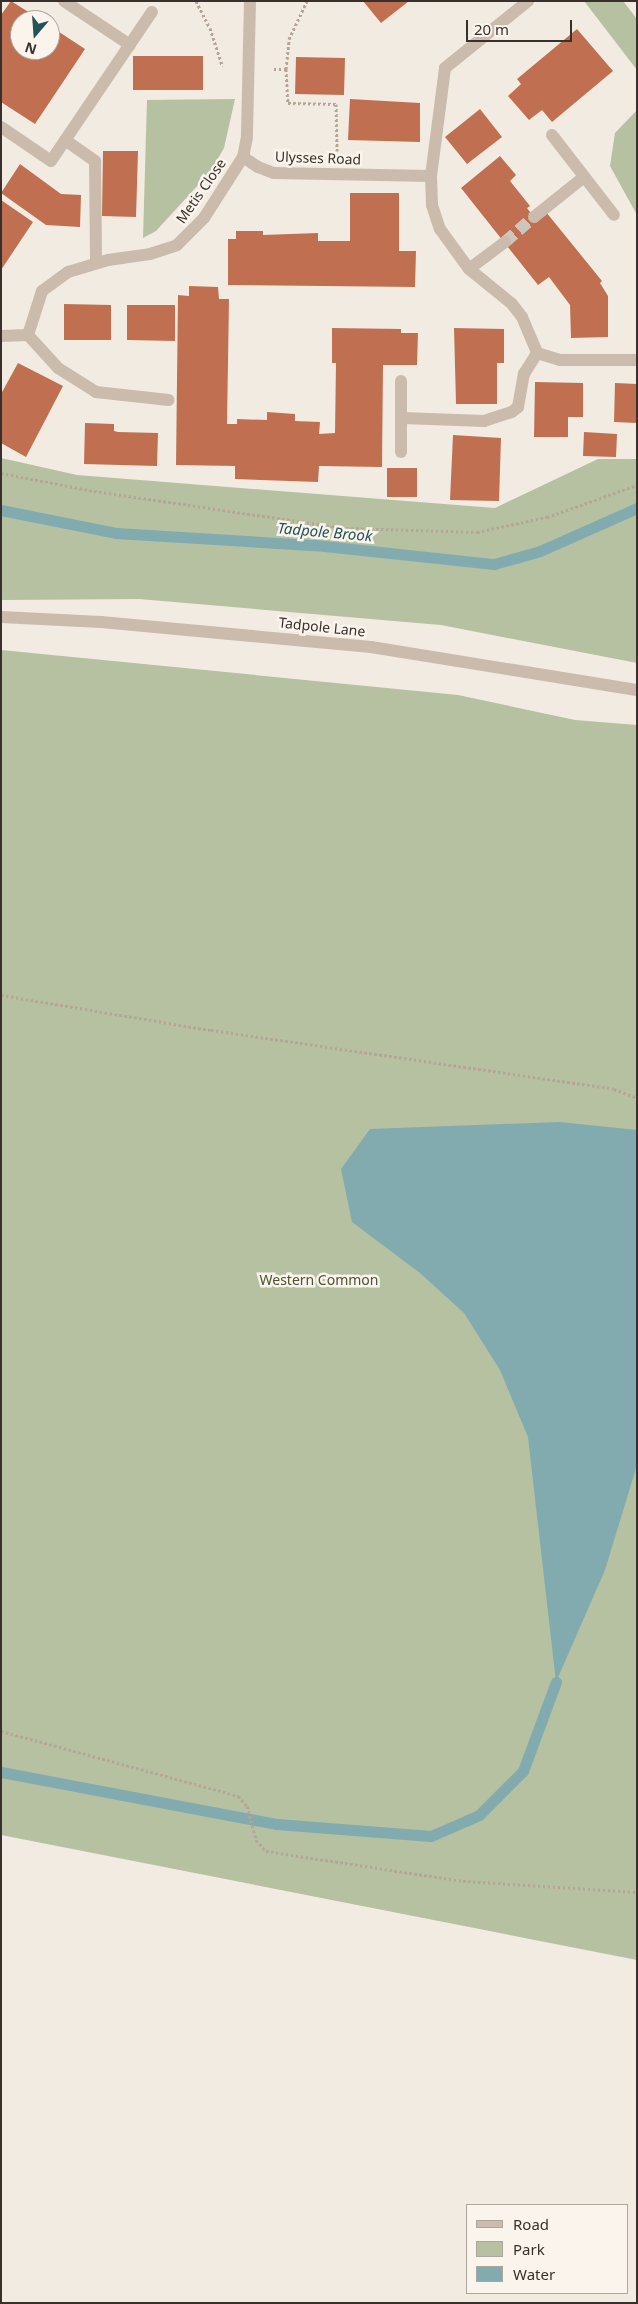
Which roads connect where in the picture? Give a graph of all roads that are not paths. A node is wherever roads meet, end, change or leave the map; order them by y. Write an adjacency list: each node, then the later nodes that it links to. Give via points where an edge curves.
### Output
1 (64, 1): 5 (street)
2 (250, 1): 9 (street, via 247,137)
3 (528, 1): 10 (street, via 445,68)
4 (152, 12): 5 (street)
5 (130, 45): 8 (street)
6 (1, 127): 8 (street, via 51,161)
7 (552, 135): 11 (street)
8 (66, 140): 15 (street, via 95,161)
9 (243, 157): 10 (street, Ulysses Road, via 274,173); 15 (street, Metis Close, via 204,218 177,245 150,254)
10 (432, 176): 16 (street, via 434,217)
11 (584, 177): 12 (street); 13 (street)
12 (614, 215)
13 (534, 217)
14 (504, 242): 16 (street)
15 (96, 263): 17 (street, Metis Close, via 68,272 44,288 36,303)
16 (469, 269): 19 (street, via 512,304 522,317)
17 (28, 335): 18 (street); 22 (street, via 58,368 96,392)
18 (1, 336)
19 (537, 353): 20 (street, via 560,360); 23 (street, via 524,374 518,407 512,412 484,421)
20 (637, 360)
21 (401, 381): 23 (street)
22 (168, 400)
23 (402, 418): 24 (street)
24 (402, 452)
25 (1, 617): 26 (street, Tadpole Lane, via 101,622 371,647)
26 (637, 690)

